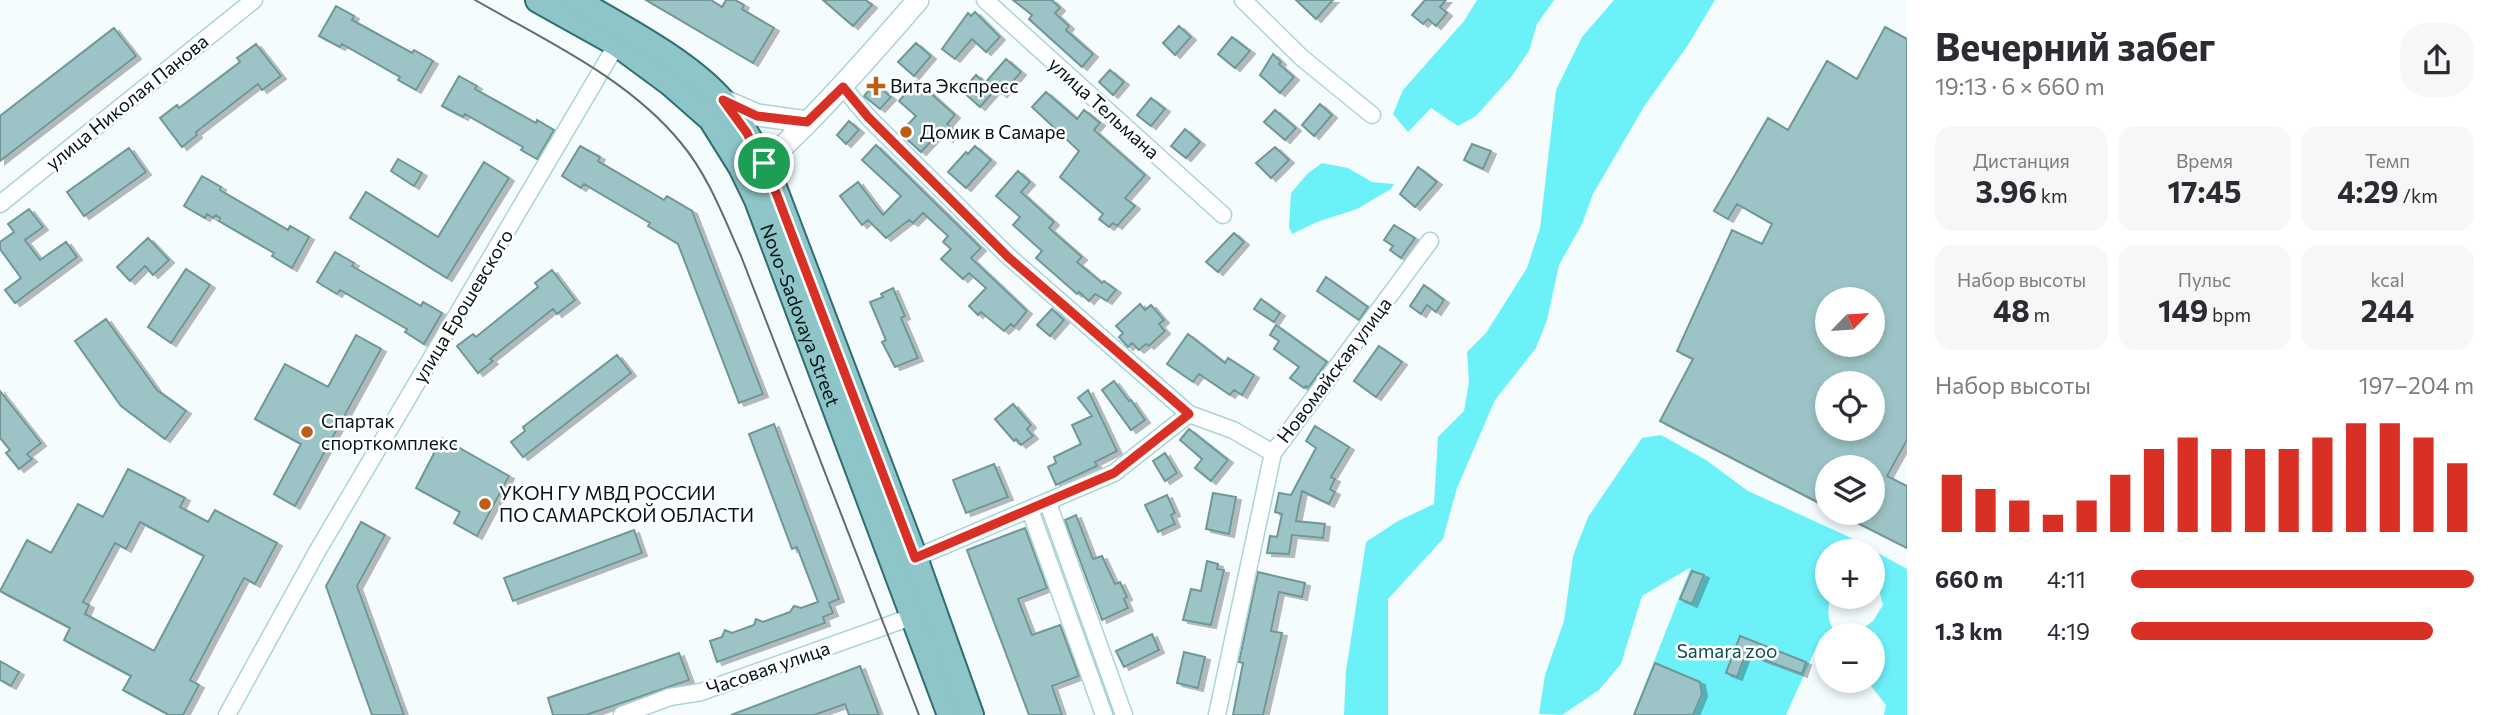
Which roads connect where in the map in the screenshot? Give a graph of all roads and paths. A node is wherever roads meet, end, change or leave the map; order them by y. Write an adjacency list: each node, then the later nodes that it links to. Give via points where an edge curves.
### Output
1 (254, 0): 13 (street, улица Николая Панова)
2 (538, 0): 7 (main road, Novo-Sadovaya Street)
3 (575, 0): 9 (main road, Novo-Sadovaya Street, via 684,66)
4 (918, 0): 8 (street)
5 (985, 0): 14 (street, улица Тельмана)
6 (1243, 0): 10 (street, via 1302,58)
7 (617, 44): 12 (main road, Novo-Sadovaya Street, via 711,119); 22 (street, улица Ерошевского, via 318,550)
8 (843, 87): 11 (street); 16 (street, via 1008,257)
9 (723, 100): 11 (street, via 757,116); 12 (main road, Novo-Sadovaya Street, via 747,133)
10 (1372, 116)
11 (807, 122): 12 (street)
12 (754, 169): 20 (main road, Novo-Sadovaya Street); 21 (main road, Novo-Sadovaya Street, via 757,200)
13 (0, 204)
14 (1223, 215)
15 (1430, 241): 17 (street, Новомайская улица)
16 (1189, 414): 17 (street, via 1233,430); 18 (street, via 1114,473)
17 (1273, 453): 28 (street, Новомайская улица)
18 (1048, 503): 19 (street); 27 (street)
19 (1030, 510): 20 (street); 26 (street)
20 (915, 558): 25 (main road, Novo-Sadovaya Street)
21 (914, 616): 23 (street, Часовая улица); 24 (main road, Novo-Sadovaya Street)
22 (227, 715)
23 (622, 715)
24 (950, 715)
25 (971, 715)
26 (1104, 715)
27 (1124, 715)
28 (1217, 715)

